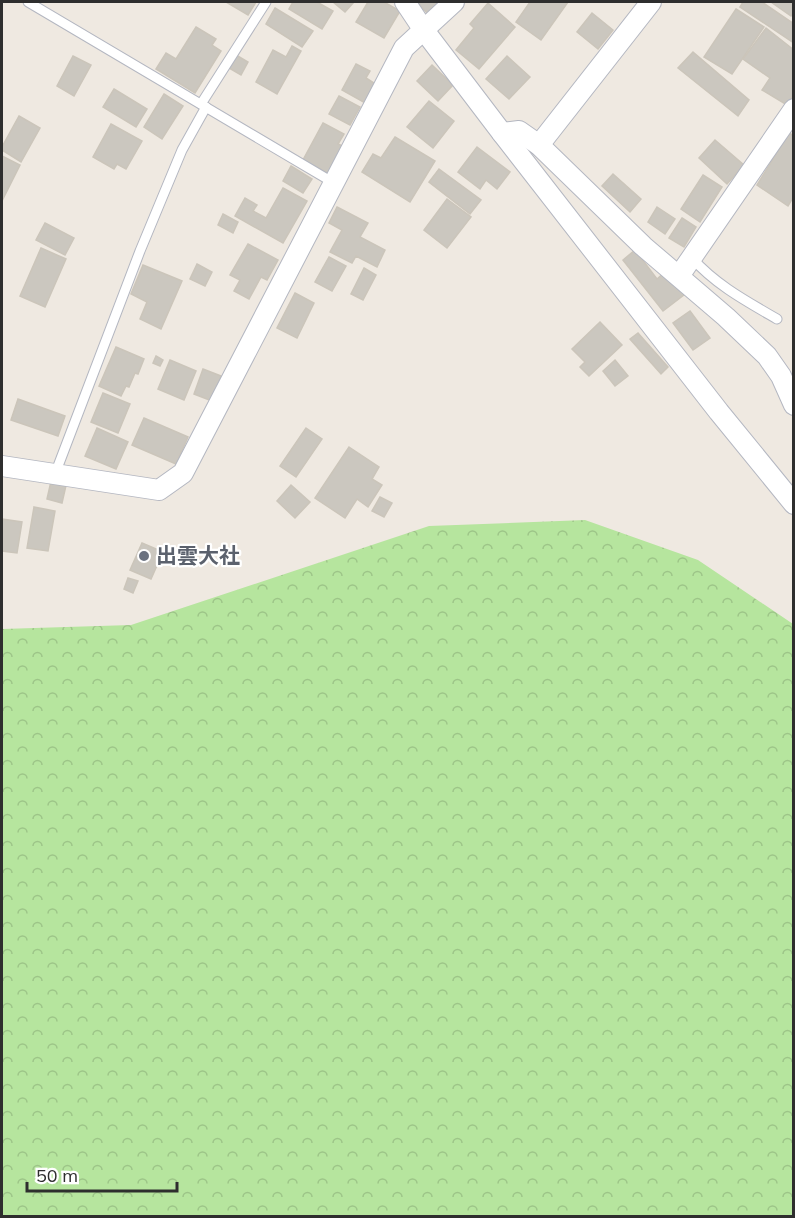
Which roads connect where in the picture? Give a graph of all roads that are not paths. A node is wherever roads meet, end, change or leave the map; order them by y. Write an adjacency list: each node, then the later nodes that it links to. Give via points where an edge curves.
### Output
1 (28, 2): 7 (lane)
2 (266, 2): 7 (lane)
3 (405, 2): 6 (street)
4 (454, 2): 6 (street)
5 (651, 2): 10 (street)
6 (423, 29): 9 (street); 11 (street, via 404,48)
7 (203, 106): 11 (lane); 17 (lane, via 140,250)
8 (794, 109): 12 (street)
9 (502, 133): 10 (street, via 519,131); 18 (street)
10 (539, 145): 13 (street)
11 (334, 183): 17 (street, via 183,473 159,490)
12 (691, 257): 13 (street); 14 (lane, via 728,290)
13 (679, 276): 15 (street, via 767,356)
14 (777, 319)
15 (794, 405)
16 (2, 466): 17 (street)
17 (55, 474)
18 (794, 504)

